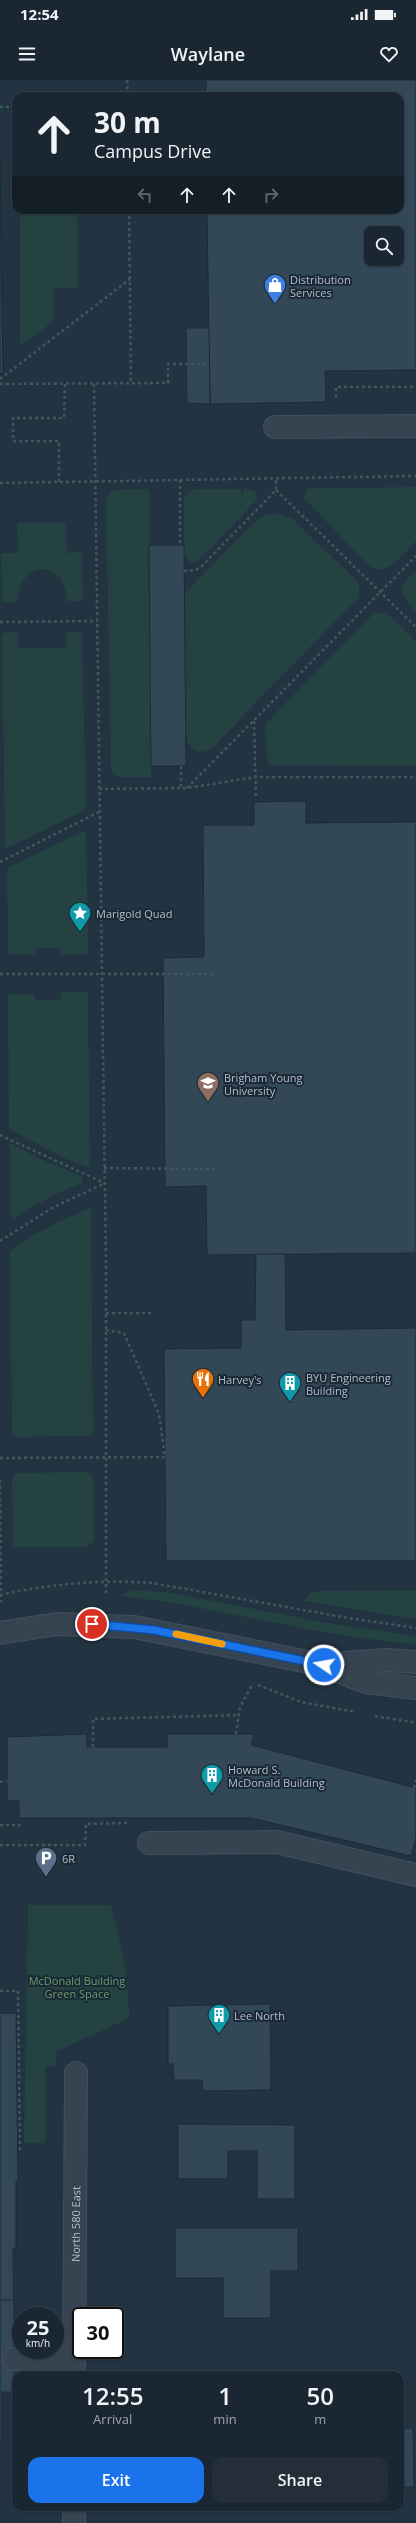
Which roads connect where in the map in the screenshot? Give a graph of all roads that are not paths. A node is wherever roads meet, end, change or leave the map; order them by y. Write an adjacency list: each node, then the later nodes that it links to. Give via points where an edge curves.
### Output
1 (416, 426): 2 (street)
2 (275, 427)
3 (0, 1633): 5 (street, via 57,1624 134,1627)
4 (416, 1662): 5 (street, via 388,1660)
5 (324, 1665): 6 (street, via 366,1682)
6 (416, 1688)
7 (149, 1843): 8 (street, via 277,1842)
8 (416, 1875)
9 (76, 2073): 11 (street, North 580 East)
10 (14, 2360): 11 (street)
11 (74, 2367)
12 (74, 2511): 13 (street)
13 (74, 2523)

